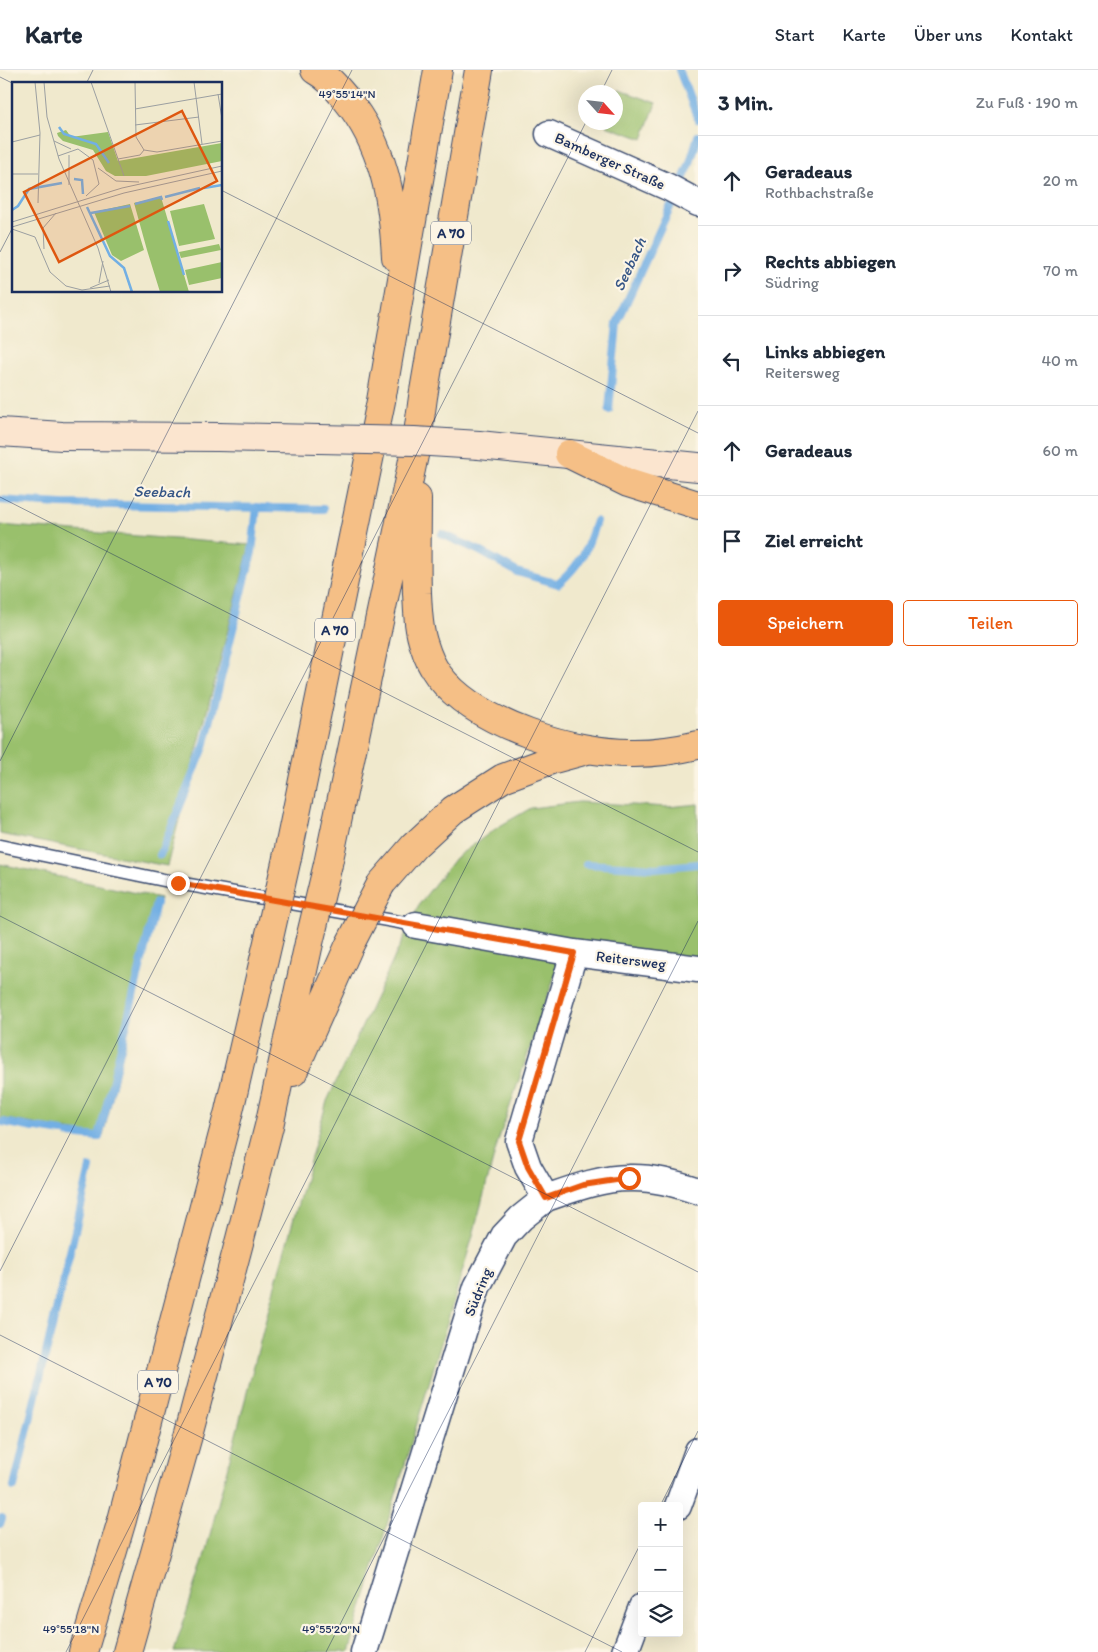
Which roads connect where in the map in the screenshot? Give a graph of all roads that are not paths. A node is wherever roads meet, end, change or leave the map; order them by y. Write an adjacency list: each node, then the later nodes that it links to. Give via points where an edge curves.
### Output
1 (315, 70): 6 (highway, via 328,77 358,114 380,157 395,233)
2 (438, 70): 6 (highway, A 70)
3 (479, 70): 8 (highway, A 70)
4 (549, 134): 5 (street, Bamberger Straße)
5 (685, 196)
6 (398, 304): 24 (highway, A 70, bridge, via 288,858 227,1120 122,1520)
7 (0, 432): 9 (main road, bridge, via 62,436 414,441)
8 (417, 442): 13 (highway, via 418,616 424,644 438,675 456,694 482,713 549,740); 18 (highway, A 70, bridge)
9 (569, 454): 10 (main road); 11 (highway, via 628,483)
10 (698, 467)
11 (698, 505)
12 (698, 745): 13 (highway, via 633,753)
13 (587, 750): 18 (highway, bridge, via 503,778 453,810 414,846 381,884 349,946)
14 (0, 846): 15 (lane, via 178,883)
15 (416, 925): 16 (street, Reitersweg)
16 (574, 953): 17 (street, Reitersweg); 20 (street, via 519,1141 528,1167)
17 (698, 969)
18 (269, 1126): 25 (highway, A 70, via 189,1432)
19 (698, 1191): 20 (street, Südring, via 676,1183 629,1178 583,1185)
20 (546, 1198): 26 (street, Südring, via 504,1236 477,1287)
21 (698, 1451): 22 (street)
22 (679, 1502)
23 (638, 1618): 27 (street)
24 (83, 1652)
25 (127, 1652)
26 (364, 1652)
27 (625, 1652)

